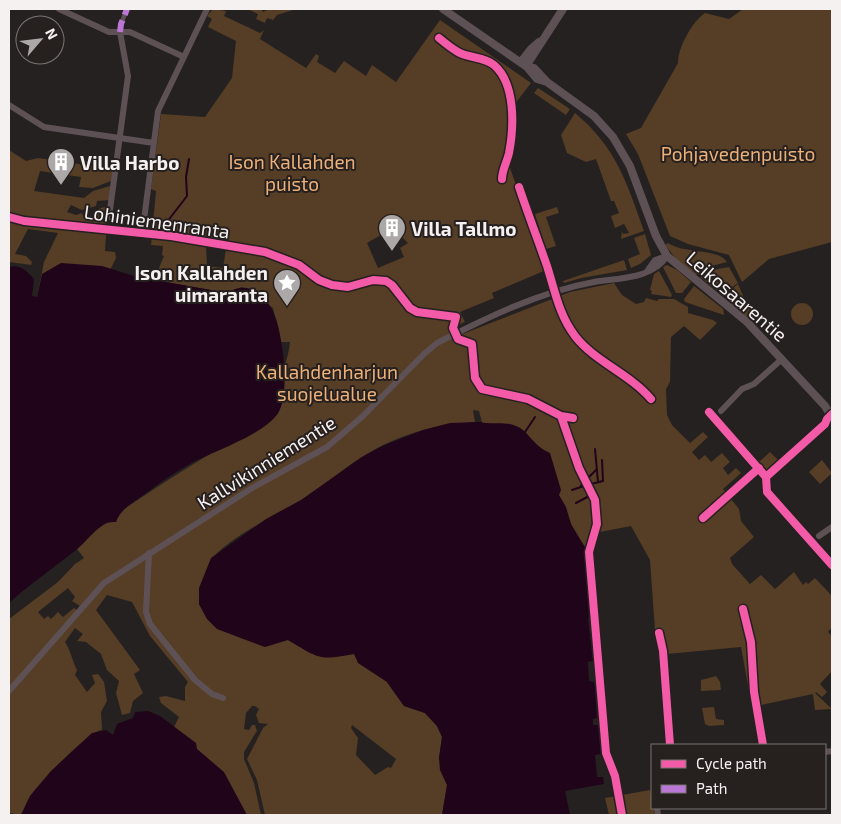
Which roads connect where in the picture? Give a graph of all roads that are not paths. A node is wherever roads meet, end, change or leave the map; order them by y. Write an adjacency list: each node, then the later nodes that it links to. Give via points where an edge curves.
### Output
1 (59, 9): 6 (street, via 109,32)
2 (127, 9): 6 (street)
3 (207, 9): 7 (street)
4 (443, 9): 8 (street)
5 (563, 9): 8 (street, via 540,42 530,49)
6 (120, 32): 7 (street, via 130,32); 10 (street, via 128,76)
7 (184, 57): 11 (street, via 158,111)
8 (527, 66): 14 (street, via 594,116 613,137 632,171 656,236)
9 (9, 105): 10 (street, via 44,127)
10 (120, 138): 11 (street); 12 (street)
11 (154, 143): 13 (street, via 144,220)
12 (109, 217)
13 (140, 224)
14 (667, 256): 15 (street, Leikosaarentie, via 747,322); 21 (street, Kallvikinniementie, via 655,260 648,270 632,276 593,282 538,298 437,344 327,447 252,488)
15 (782, 359): 16 (street, Leikosaarentie); 17 (street, via 754,384 742,389)
16 (828, 407): 18 (street, Leikosaarentie)
17 (721, 410)
18 (832, 418)
19 (832, 527): 20 (street)
20 (819, 536)
21 (149, 553): 22 (street, Kallvikinniementie, via 101,585); 23 (street, via 146,612 150,624 195,680 212,694)
22 (9, 691)
23 (223, 698)

